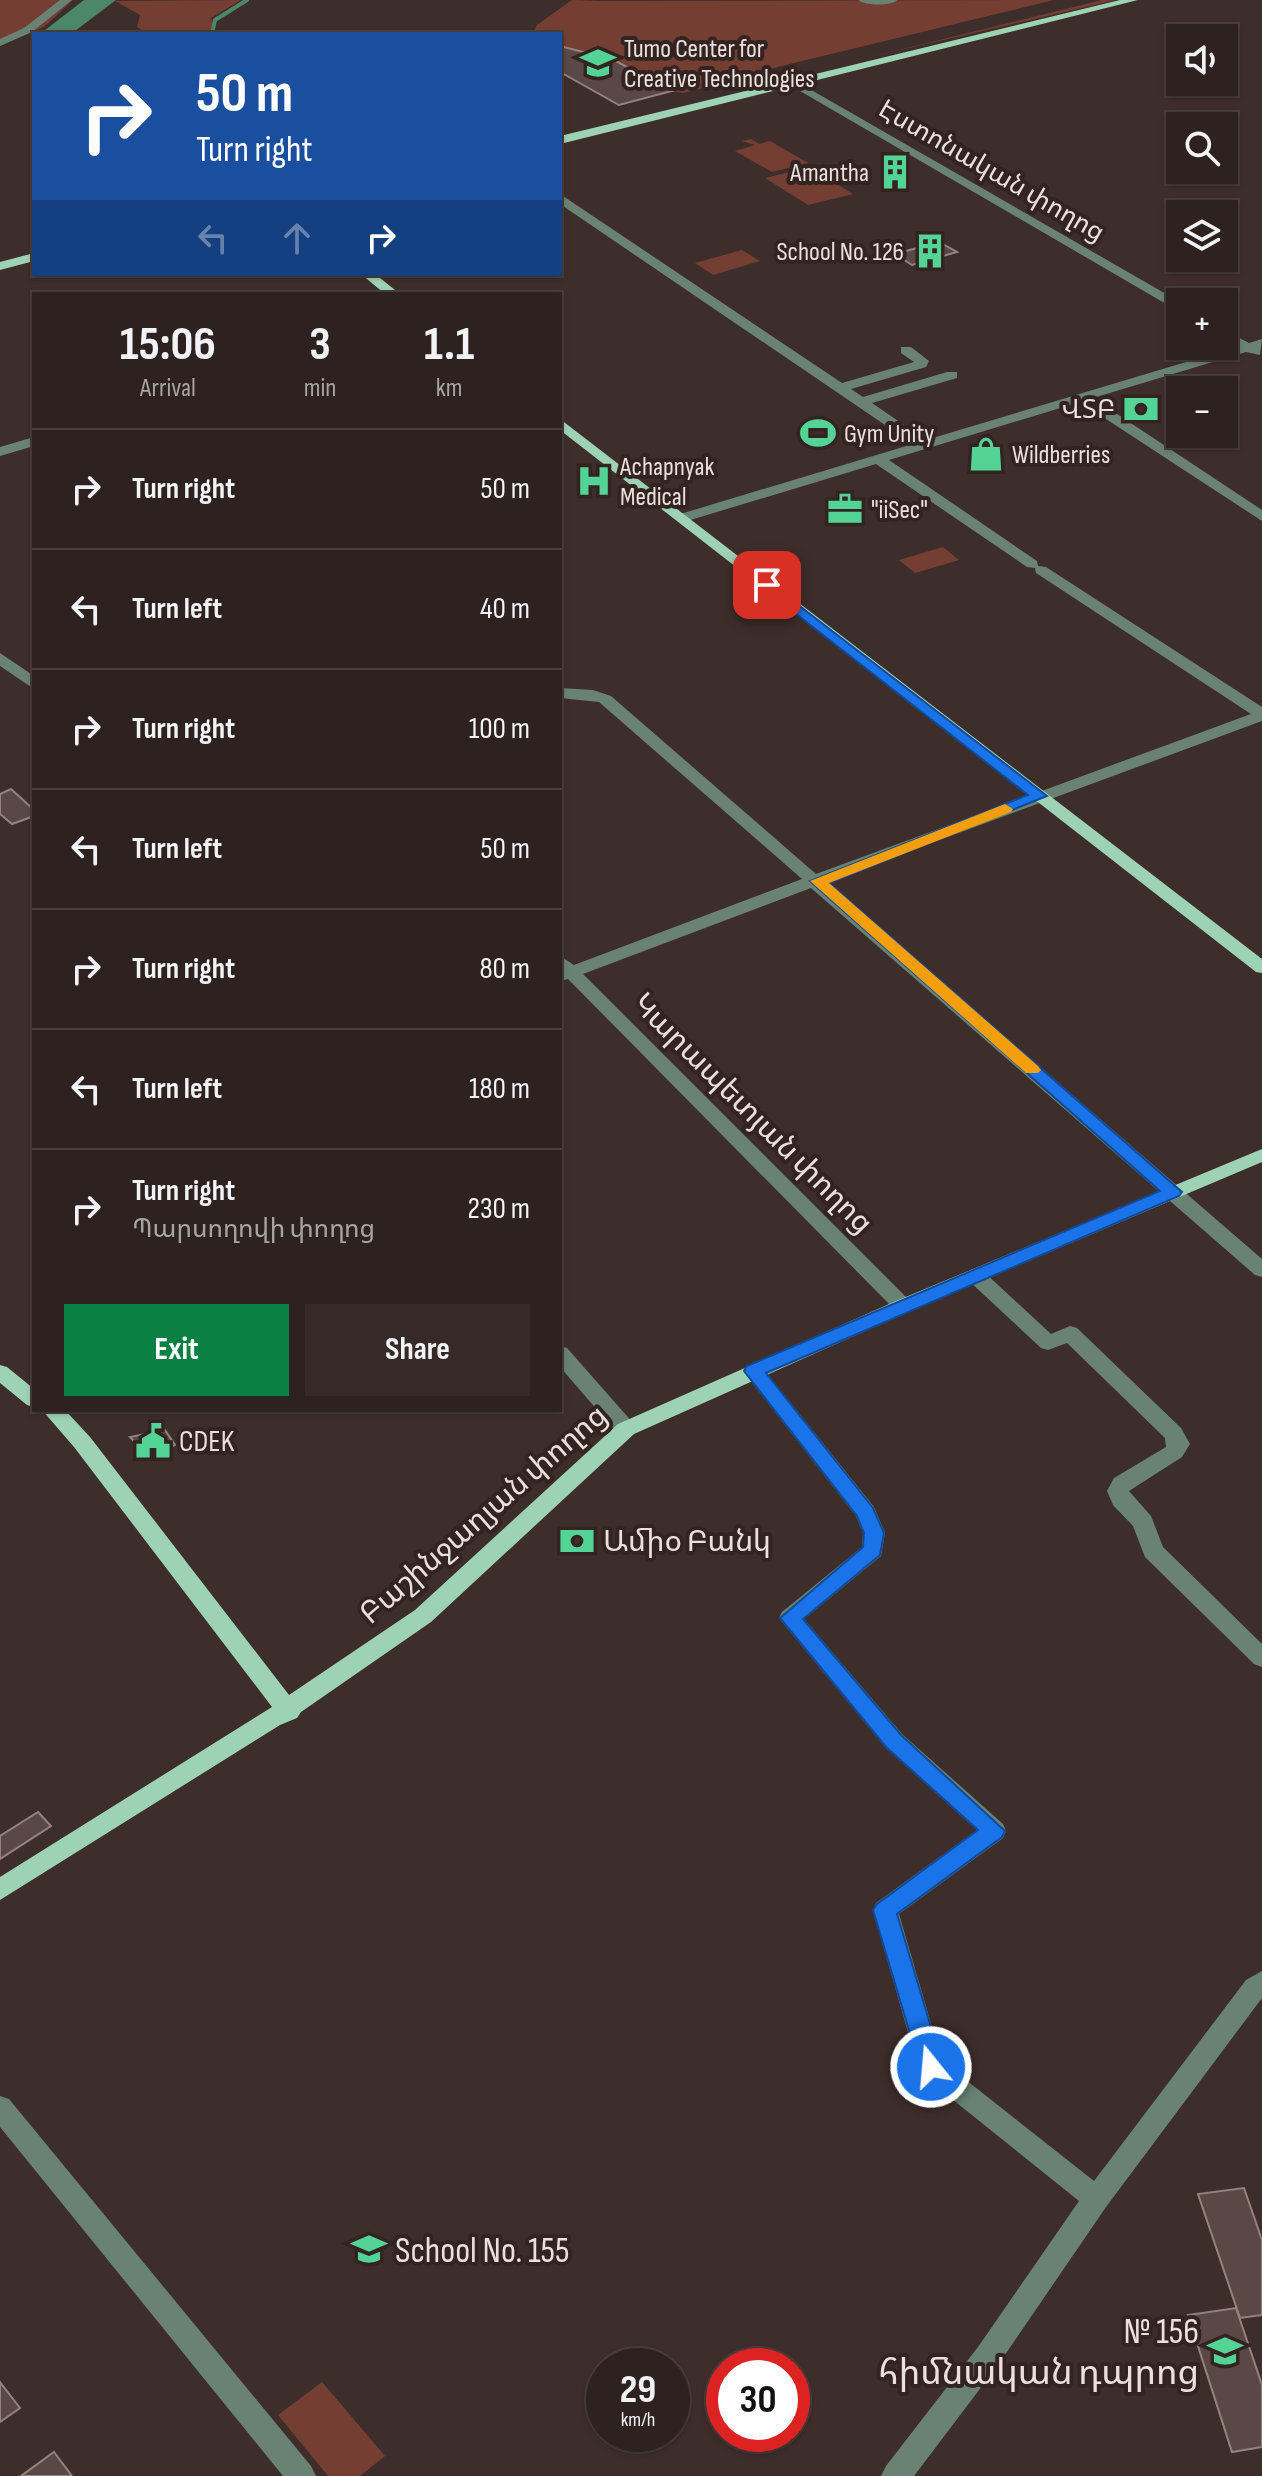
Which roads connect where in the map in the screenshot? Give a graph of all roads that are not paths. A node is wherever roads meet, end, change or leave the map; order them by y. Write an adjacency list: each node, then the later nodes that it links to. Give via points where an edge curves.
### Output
1 (67, 0): 6 (street, via 28,30)
2 (863, 0): 3 (street)
3 (893, 0)
4 (1090, 0): 7 (main road)
5 (1133, 0): 8 (main road)
6 (0, 43)
7 (780, 75): 8 (street, Էստոնական փողոց); 9 (main road)
8 (795, 83): 10 (main road); 18 (street, Էստոնական փողոց)
9 (562, 129)
10 (562, 140)
11 (562, 199): 23 (street)
12 (32, 258): 13 (main road)
13 (0, 266)
14 (32, 269): 16 (main road)
15 (370, 276): 17 (main road)
16 (0, 277)
17 (390, 292)
18 (1166, 300)
19 (1255, 345): 21 (street); 24 (street)
20 (906, 350): 23 (street, via 921,364)
21 (1262, 356)
22 (952, 375): 25 (street)
23 (839, 388): 25 (street)
24 (1083, 398): 28 (street); 31 (street)
25 (861, 402): 28 (street)
26 (562, 425): 32 (main road)
27 (32, 442): 29 (street)
28 (926, 446): 30 (street)
29 (0, 452)
30 (880, 460): 32 (street); 36 (street)
31 (1262, 517)
32 (682, 518): 37 (main road)
33 (0, 658): 34 (street)
34 (32, 682)
35 (562, 693): 38 (street, via 605,699)
36 (1262, 715): 37 (street)
37 (1039, 796): 38 (street); 39 (main road)
38 (818, 881): 40 (street); 42 (street)
39 (1262, 968)
40 (564, 970): 45 (street, Կարապետյան փողոց)
41 (1262, 1155): 42 (main road, Բաշինջաղյան փողոց)
42 (1173, 1192): 43 (street); 44 (main road, Բաշինջաղյան փողոց)
43 (1262, 1270)
44 (976, 1276): 45 (main road, Բաշինջաղյան փողոց); 54 (street, via 1048,1343 1070,1333 1173,1433 1179,1444 1174,1452 1122,1484 1121,1499 1143,1522 1153,1551)
45 (903, 1306): 48 (main road, Բաշինջաղյան փողոց)
46 (562, 1355): 53 (street)
47 (0, 1369): 49 (main road); 50 (main road)
48 (754, 1371): 53 (main road, Բաշինջաղյան փողոց); 60 (street, via 866,1513 874,1533 873,1550 790,1618 894,1741 994,1831 885,1910 931,2067)
49 (32, 1393)
50 (32, 1398)
51 (48, 1412): 55 (main road)
52 (55, 1412): 55 (main road)
53 (626, 1429): 55 (main road, Բաշինջաղյան փողոց, via 423,1616)
54 (1262, 1658)
55 (286, 1712): 56 (main road, Բաշինջաղյան փողոց); 57 (main road, Բաշինջաղյան փողոց)
56 (0, 1890)
57 (0, 1902)
58 (1262, 1982): 60 (street)
59 (0, 2107): 61 (street)
60 (1096, 2199): 62 (street, via 988,2356)
61 (301, 2476)
62 (896, 2476)

